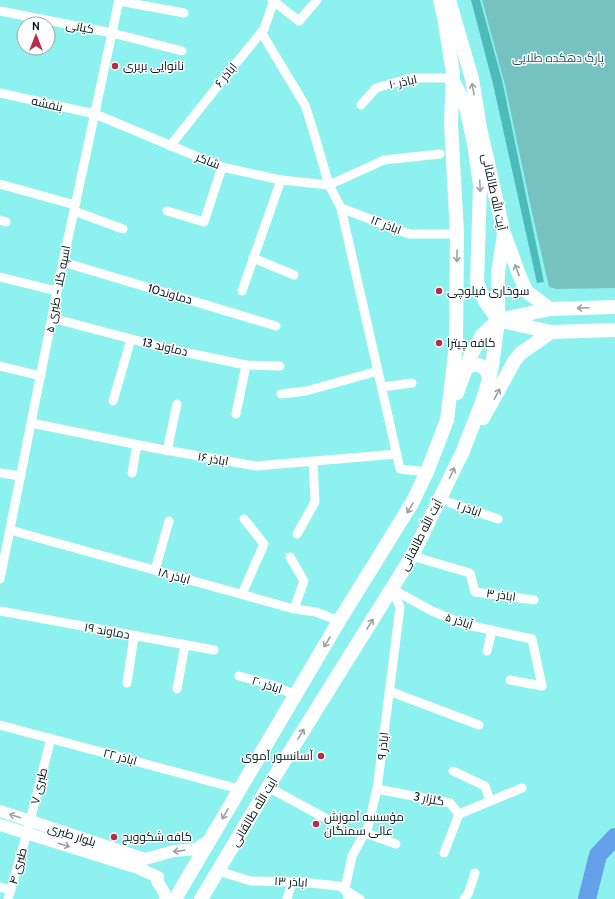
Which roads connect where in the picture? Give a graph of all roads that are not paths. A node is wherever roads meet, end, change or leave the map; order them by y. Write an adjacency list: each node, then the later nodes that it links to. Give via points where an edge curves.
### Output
1 (119, 0): 7 (street); 9 (street, اسپه کلا - طبری ۵)
2 (274, 0): 3 (street, via 299,21); 8 (street, اباذر ۶)
3 (317, 0)
4 (439, 0): 11 (main road, via 444,17)
5 (449, 0): 26 (main road, آیت الله طالقانی, one-way to 5, via 480,128 472,79)
6 (0, 11): 9 (street, کیانی)
7 (184, 13)
8 (261, 32): 15 (street, اباذر ۶); 20 (street, via 305,105)
9 (112, 34): 10 (street, کیانی); 14 (street, اسپه کلا - طبری ۵)
10 (182, 51)
11 (453, 81): 13 (street, اباذر ۱۰, via 444,78 411,78 376,88); 25 (main road, آیت الله طالقانی, via 451,123); 30 (main road, one-way to 30, via 466,107 480,185)
12 (0, 93): 14 (street, بنفشه)
13 (361, 105)
14 (95, 114): 15 (street, شاکر); 21 (street, اسپه کلا - طبری ۵)
15 (170, 146): 17 (street, شاکر)
16 (440, 154): 20 (street, via 384,160)
17 (222, 167): 18 (street, شاکر); 23 (street, via 204,222)
18 (281, 180): 20 (street, شاکر); 27 (street)
19 (0, 184): 21 (street)
20 (329, 185): 22 (street)
21 (75, 208): 24 (street); 28 (street, اسپه کلا - طبری ۵)
22 (341, 208): 25 (street, اباذر ۱۲, via 409,234); 47 (street)
23 (167, 211)
24 (123, 229)
25 (457, 234): 56 (main road, آیت الله طالقانی, one-way to 56, via 456,345)
26 (504, 234): 29 (main road, آیت الله طالقانی); 36 (main road, one-way to 26, via 526,291)
27 (253, 258): 31 (street); 34 (street)
28 (63, 262): 33 (street, اسپه کلا - طبری ۵); 39 (street, دماوند10)
29 (498, 273): 30 (main road, via 495,279 488,282 481,280); 38 (main road, آیت الله طالقانی)
30 (477, 274): 38 (main road, via 477,283 484,301)
31 (294, 275)
32 (0, 277): 33 (street)
33 (57, 291): 37 (street, اسپه کلا - طبری ۵)
34 (242, 291)
35 (615, 307): 36 (main road, one-way to 36)
36 (550, 309): 38 (main road)
37 (52, 318): 42 (street, دماوند 13); 48 (street, اسپه کلا - طبری ۵)
38 (498, 320): 41 (main road); 46 (main road, via 482,335); 49 (main road, آیت الله طالقانی)
39 (276, 326)
40 (615, 330): 41 (main road)
41 (550, 332): 60 (main road, one-way to 41, via 515,360)
42 (131, 339): 43 (street, دماوند 13); 53 (street)
43 (246, 365): 45 (street, دماوند 13); 55 (street)
44 (0, 366): 48 (street)
45 (280, 366)
46 (465, 369): 49 (main road, via 472,365 480,365 487,370); 56 (main road)
47 (378, 371): 51 (street); 52 (street, via 306,391)
48 (40, 376): 57 (street, اسپه کلا - طبری ۵)
49 (489, 379): 60 (main road, آیت الله طالقانی)
50 (412, 383): 51 (street)
51 (382, 386): 61 (street)
52 (281, 394)
53 (113, 401)
54 (177, 404): 59 (street)
55 (236, 414)
56 (447, 420): 63 (main road, آیت الله طالقانی)
57 (31, 424): 58 (street, اباذر ۱۶); 66 (street, اسپه کلا - طبری ۵)
58 (137, 445): 59 (street, اباذر ۱۶); 65 (street)
59 (167, 451): 62 (street, اباذر ۱۶, via 256,466)
60 (463, 451): 67 (main road, آیت الله طالقانی, one-way to 60)
61 (397, 454): 62 (street, اباذر ۱۶); 63 (street, via 400,469)
62 (313, 461): 72 (street, via 315,502)
63 (427, 472): 83 (main road, آیت الله طالقانی, one-way to 83, via 412,503)
64 (0, 473): 66 (street)
65 (132, 473)
66 (21, 476): 71 (street, اسپه کلا - طبری ۵)
67 (439, 499): 69 (street, اباذر ۱); 73 (main road, آیت الله طالقانی)
68 (244, 519): 79 (street, via 264,544)
69 (498, 519)
70 (169, 521): 76 (street)
71 (10, 530): 75 (street, اسپه کلا - طبری ۵); 76 (street, اباذر ۱۸)
72 (297, 534)
73 (412, 556): 78 (main road, آیت الله طالقانی); 80 (street, اباذر ۳, via 470,574 475,592)
74 (290, 557): 81 (street, via 304,581)
75 (1, 568): 77 (street, اسپه کلا - طبری ۵)
76 (155, 570): 79 (street, اباذر ۱۸)
77 (0, 579)
78 (392, 589): 84 (street, آباذر ۵, via 432,611 463,624); 93 (street, اباذر ۹, via 400,607); 99 (main road, آیت الله طالقانی, one-way to 78)
79 (242, 594): 81 (street, اباذر ۱۸)
80 (534, 600)
81 (294, 608): 83 (street, اباذر ۱۸, via 316,612)
82 (0, 611): 85 (street, دماوند ۱۹)
83 (339, 621): 94 (main road, آیت الله طالقانی, one-way to 94)
84 (492, 630): 88 (street); 90 (street, آباذر ۵, via 532,639 542,686)
85 (134, 636): 86 (street, دماوند ۱۹); 91 (street)
86 (185, 645): 87 (street, دماوند ۱۹); 92 (street)
87 (214, 650)
88 (487, 651)
89 (238, 676): 94 (street, اباذر ۲۰)
90 (510, 680)
91 (127, 683)
92 (177, 689)
93 (389, 691): 96 (street); 102 (street, اباذر ۹)
94 (295, 695): 101 (main road, آیت الله طالقانی)
95 (0, 725): 97 (street, اباذر ۲۲)
96 (479, 725)
97 (51, 738): 101 (street, اباذر ۲۲); 106 (street, طبری ۷)
98 (453, 771): 103 (street, via 485,786)
99 (268, 787): 108 (street); 115 (main road, آیت الله طالقانی)
100 (522, 788): 103 (street)
101 (239, 789): 111 (main road, آیت الله طالقانی, one-way to 111)
102 (377, 789): 105 (street, گلزار 3, via 450,803); 110 (street, اباذر ۹)
103 (490, 801): 105 (street)
104 (0, 811): 106 (main road, بلوار طبری, one-way to 104)
105 (459, 814): 113 (street, گلزار 3)
106 (31, 821): 109 (street, طبری ۷); 114 (main road, بلوار طبری)
107 (0, 825): 109 (main road, بلوار طبری)
108 (338, 825)
109 (27, 833): 114 (main road, بلوار طبری, one-way to 114); 120 (street, طبری ۴)
110 (365, 833): 112 (street); 119 (street, اباذر ۹, via 352,856)
111 (210, 839): 114 (main road, one-way to 114, via 196,849 174,851); 122 (main road, آیت الله طالقانی)
112 (396, 844)
113 (444, 854)
114 (142, 864): 121 (main road, via 158,877 157,881)
115 (218, 871): 117 (street, اباذر ۱۳, via 251,881); 123 (main road, آیت الله طالقانی)
116 (475, 873): 127 (street)
117 (292, 882): 119 (street, اباذر ۱۳, via 339,886); 124 (street)
118 (0, 887): 120 (street)
119 (346, 889): 125 (street, اباذر ۹); 126 (street, اباذر ۱۳)
120 (10, 895)
121 (165, 899)
122 (175, 899)
123 (201, 899)
124 (287, 899)
125 (349, 899)
126 (360, 899)
127 (464, 899)

